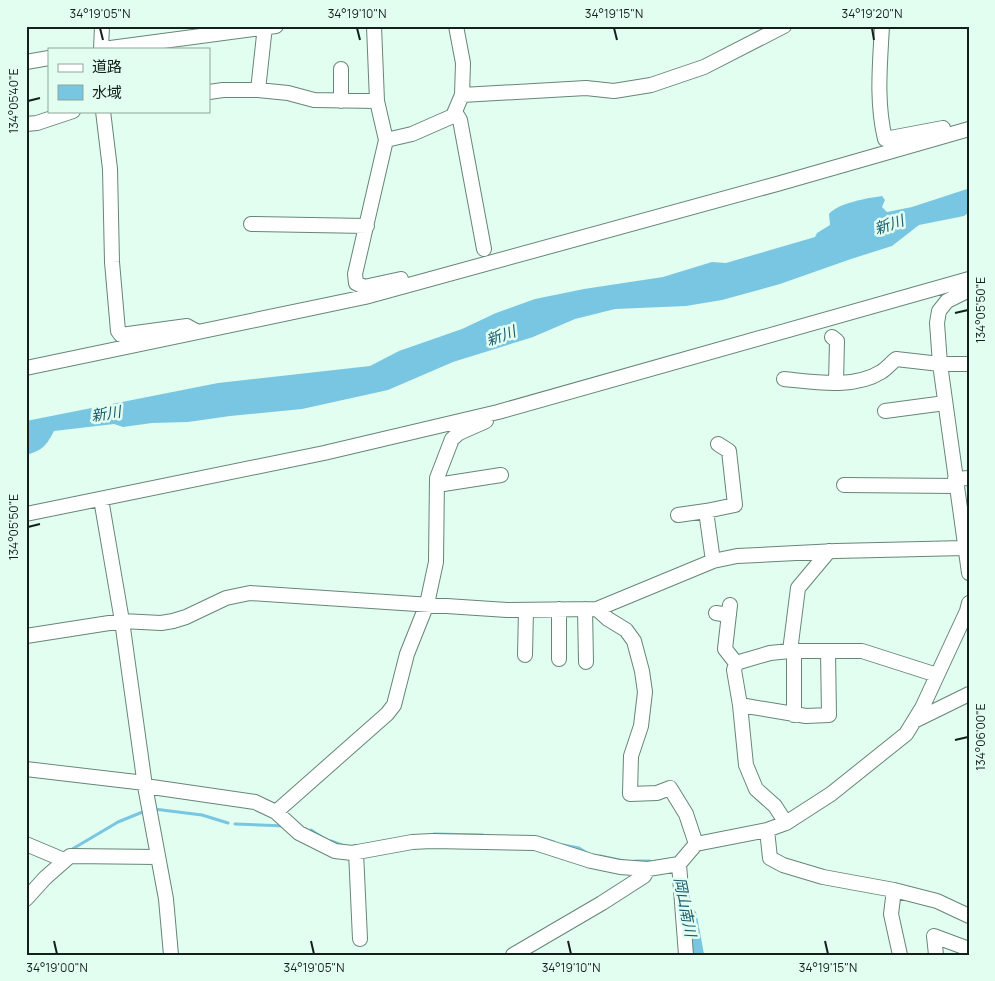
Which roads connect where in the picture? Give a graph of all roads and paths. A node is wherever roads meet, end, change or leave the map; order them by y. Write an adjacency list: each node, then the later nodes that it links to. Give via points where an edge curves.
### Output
1 (102, 26): 7 (street)
2 (374, 26): 16 (street)
3 (456, 26): 14 (street, via 463,63)
4 (784, 26): 14 (street, via 704,67 651,85 614,90 586,88)
5 (882, 26): 20 (street, via 880,117 885,139)
6 (269, 27): 8 (street); 12 (street)
7 (102, 48)
8 (110, 48)
9 (48, 58): 10 (street)
10 (26, 62)
11 (341, 70): 15 (street)
12 (258, 90): 13 (street); 15 (street, via 314,100)
13 (210, 92)
14 (462, 95): 19 (street)
15 (341, 101): 16 (street)
16 (377, 101): 23 (street)
17 (70, 112): 21 (street)
18 (103, 112): 32 (street, via 110,169 112,262 118,331 121,335 187,326)
19 (455, 112): 23 (street, via 453,116 412,134); 26 (street, via 460,120)
20 (969, 123)
21 (26, 124)
22 (969, 129): 27 (street)
23 (386, 140): 25 (street)
24 (251, 224): 25 (street)
25 (367, 226): 29 (street)
26 (484, 250)
27 (436, 279): 29 (street, via 429,273 364,287); 31 (street)
28 (969, 279): 41 (street)
29 (356, 283): 31 (street, via 345,293 296,304)
30 (969, 290): 34 (street, via 947,301 939,310)
31 (289, 313): 32 (street)
32 (199, 333): 36 (street)
33 (832, 337): 38 (street, via 837,340)
34 (940, 364): 35 (street); 38 (street, via 896,359 870,378); 39 (street)
35 (969, 364)
36 (26, 368)
37 (784, 378): 38 (street)
38 (836, 383)
39 (945, 403): 40 (street); 44 (street)
40 (885, 411)
41 (498, 412): 45 (street, via 452,439); 47 (street)
42 (718, 444): 48 (street, via 729,451 735,505)
43 (501, 475): 45 (street)
44 (960, 481): 46 (street); 51 (street)
45 (437, 485): 56 (street, via 436,562)
46 (844, 485)
47 (101, 499): 49 (street); 61 (street)
48 (706, 511): 50 (street); 53 (street)
49 (26, 514)
50 (678, 515)
51 (965, 548): 52 (street); 54 (street)
52 (830, 551): 53 (street, via 738,556); 63 (street, via 798,588)
53 (713, 561): 58 (street)
54 (969, 573)
55 (969, 603): 69 (street)
56 (427, 604): 59 (street); 61 (street, via 250,593 226,598 173,622); 76 (street, via 407,654 394,705)
57 (559, 609): 58 (street); 59 (street); 66 (street)
58 (591, 609): 67 (street); 80 (street, via 626,630 634,641 642,672 645,692 642,726 631,756 630,794 657,794 670,788 686,814)
59 (526, 610): 65 (street)
60 (725, 611): 68 (street, via 724,649)
61 (122, 621): 62 (street); 75 (street)
62 (26, 636)
63 (792, 651): 64 (street); 68 (street, via 770,652); 72 (street)
64 (828, 651): 69 (street, via 862,651); 72 (street, via 829,715)
65 (525, 655)
66 (559, 659)
67 (586, 662)
68 (736, 663): 71 (street, via 734,670)
69 (937, 675): 73 (street)
70 (969, 694): 73 (street)
71 (740, 705): 72 (street); 77 (street, via 746,765 756,789 775,806)
72 (794, 714)
73 (914, 721): 77 (street, via 906,734 891,746 830,794)
74 (26, 769): 75 (street)
75 (145, 784): 76 (street, via 255,802); 82 (street)
76 (276, 812): 81 (street, via 299,833 335,851)
77 (786, 823): 78 (street)
78 (767, 830): 80 (street); 86 (street, via 770,858 823,877)
79 (26, 844): 83 (street)
80 (696, 844): 84 (street)
81 (356, 852): 85 (street, via 412,842 535,843 591,861); 89 (street)
82 (158, 857): 83 (street, via 70,856); 91 (street)
83 (64, 860): 87 (street)
84 (679, 864): 85 (street); 93 (street)
85 (648, 869): 92 (street, via 644,876 602,903)
86 (894, 890): 88 (street, via 937,901); 94 (street, via 891,914)
87 (26, 898)
88 (969, 916)
89 (360, 939)
90 (969, 949): 95 (street, via 934,936)
91 (171, 955)
92 (513, 955)
93 (686, 955)
94 (900, 955)
95 (936, 955)

